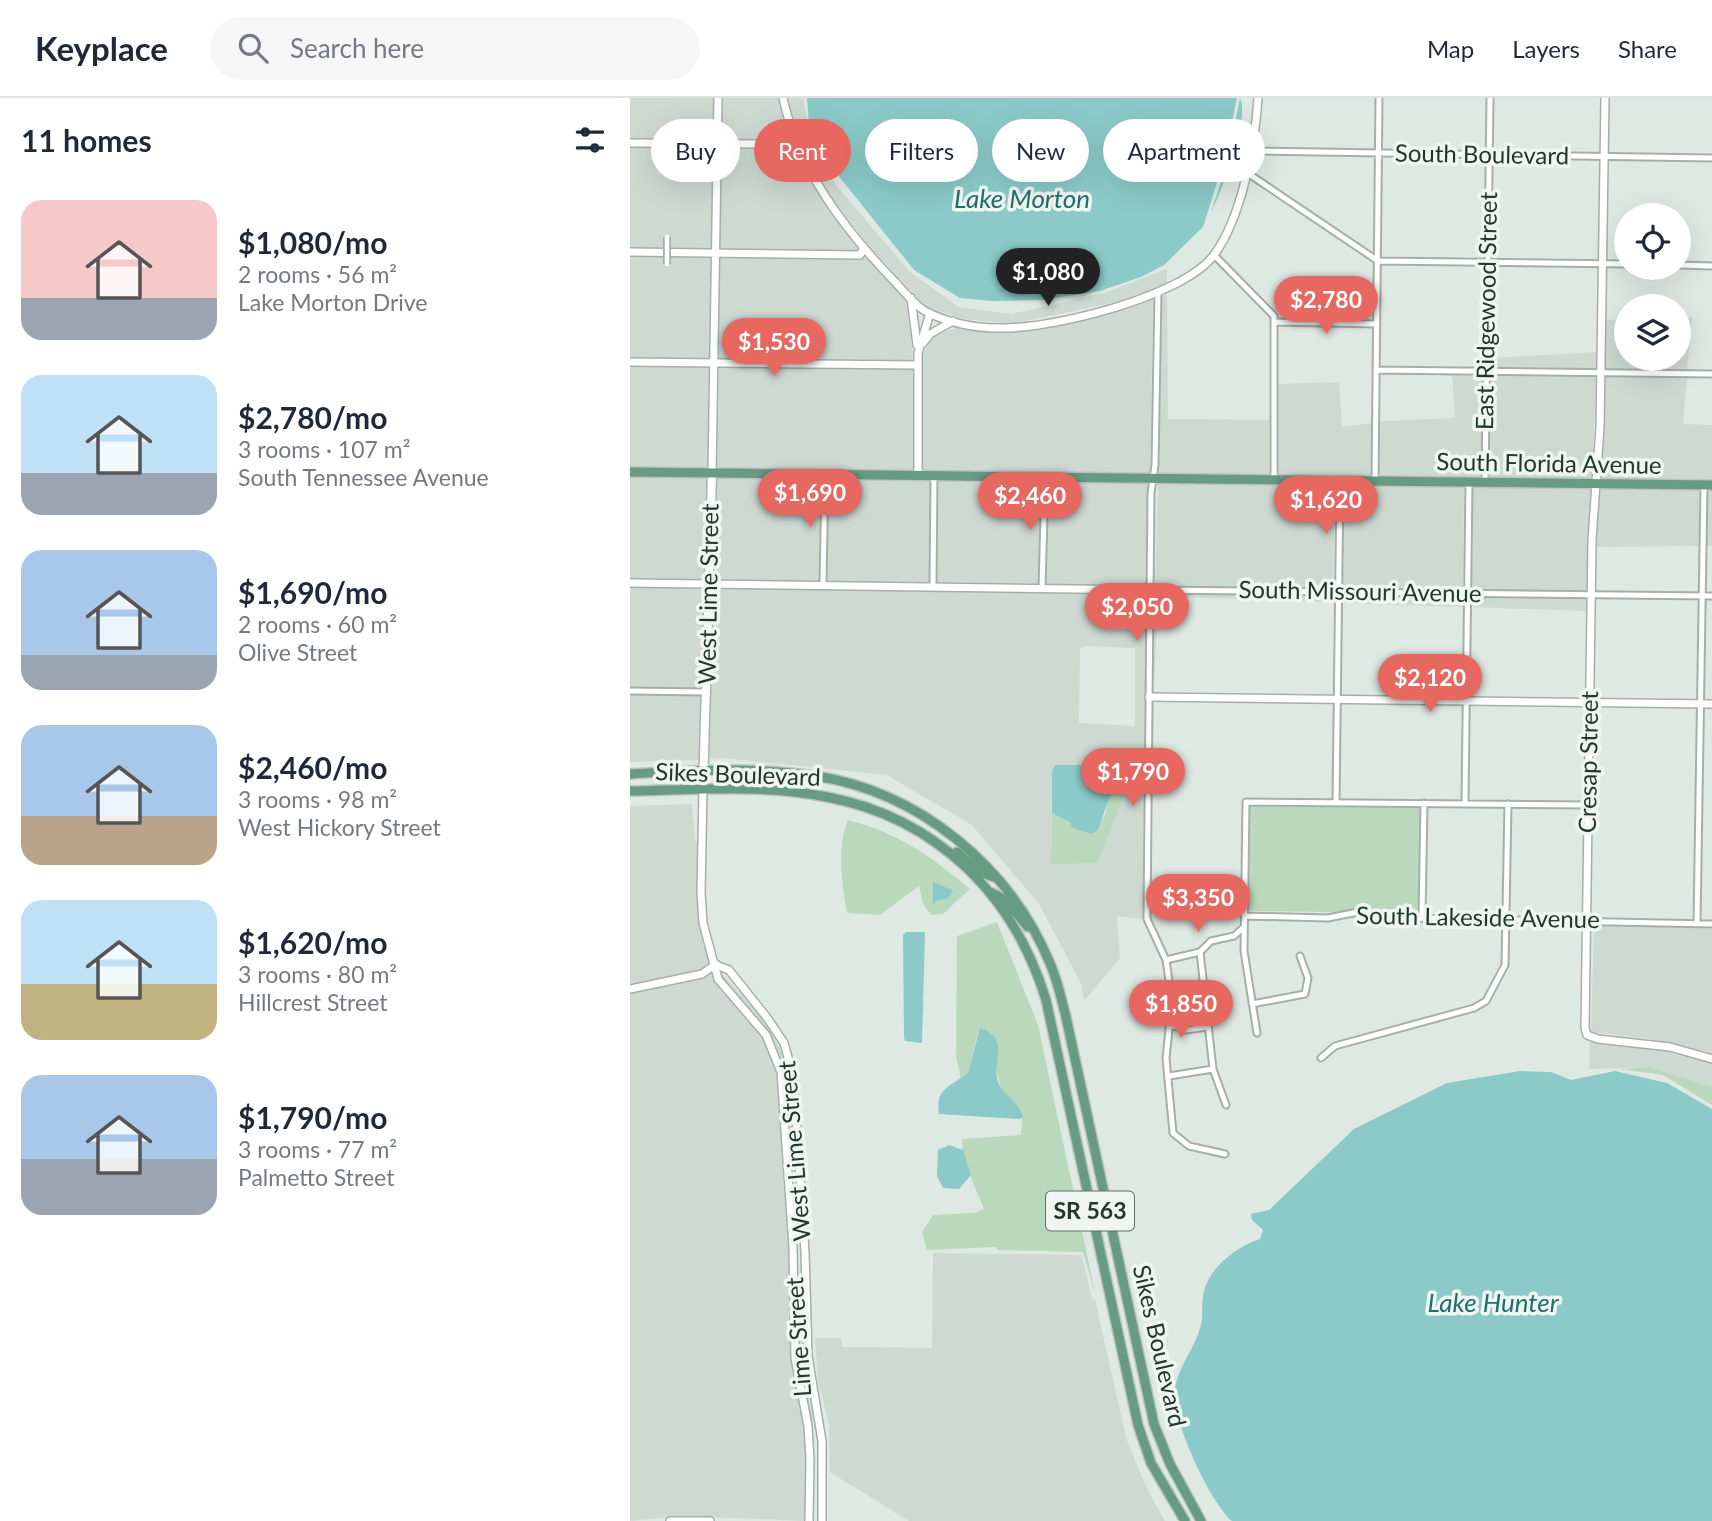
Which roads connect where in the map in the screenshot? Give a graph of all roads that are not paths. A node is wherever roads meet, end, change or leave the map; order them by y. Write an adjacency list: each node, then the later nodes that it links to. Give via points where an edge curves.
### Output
1 (718, 98): 7 (street)
2 (783, 98): 8 (street)
3 (1258, 98): 9 (street)
4 (1379, 98): 13 (street)
5 (1490, 98): 14 (street, East Ridgewood Street)
6 (1605, 98): 15 (street, Cresap Street)
7 (718, 119)
8 (790, 119)
9 (1255, 119)
10 (630, 143): 11 (street)
11 (651, 143)
12 (1265, 151): 13 (street, South Boulevard)
13 (1379, 153): 14 (street, South Boulevard); 26 (street)
14 (1490, 155): 15 (street, South Boulevard); 27 (street, East Ridgewood Street)
15 (1604, 156): 16 (street, South Boulevard); 28 (street, Cresap Street)
16 (1712, 158)
17 (717, 182): 24 (street)
18 (817, 182): 22 (street)
19 (1244, 182): 25 (street)
20 (1262, 182): 26 (street)
21 (667, 237): 29 (street, bridge)
22 (864, 248): 24 (street, via 860,255); 34 (street)
23 (630, 252): 24 (street)
24 (715, 253): 41 (street)
25 (1214, 255): 33 (street, via 1189,279); 37 (street)
26 (1378, 261): 27 (street); 38 (street)
27 (1488, 263): 28 (street); 44 (street, East Ridgewood Street)
28 (1602, 263): 30 (street); 45 (street, Cresap Street)
29 (667, 264)
30 (1614, 264)
31 (1691, 265): 32 (street)
32 (1712, 265)
33 (1158, 293): 36 (street, via 1014,328); 53 (street)
34 (911, 298): 35 (street); 39 (street)
35 (930, 313): 36 (street); 39 (street)
36 (953, 321): 39 (street, via 926,337)
37 (1275, 322): 38 (street); 54 (street)
38 (1377, 324): 43 (street)
39 (918, 353): 42 (street)
40 (630, 362): 41 (street)
41 (714, 363): 42 (street); 48 (street)
42 (917, 365): 50 (street)
43 (1376, 370): 44 (street); 56 (street)
44 (1486, 372): 45 (street); 58 (street, East Ridgewood Street)
45 (1600, 373): 46 (street); 59 (street, Cresap Street)
46 (1712, 374)
47 (630, 472): 48 (main road, South Florida Avenue)
48 (712, 474): 49 (main road, South Florida Avenue); 62 (main road, West Lime Street)
49 (825, 475): 50 (main road, South Florida Avenue); 63 (street)
50 (918, 476): 51 (main road, South Florida Avenue)
51 (934, 476): 52 (main road, South Florida Avenue); 64 (street)
52 (1045, 478): 53 (main road, South Florida Avenue); 65 (street)
53 (1154, 479): 54 (main road, South Florida Avenue); 66 (street)
54 (1273, 481): 55 (main road, South Florida Avenue)
55 (1340, 481): 56 (main road, South Florida Avenue); 67 (street)
56 (1375, 481): 57 (main road, South Florida Avenue)
57 (1469, 482): 58 (main road, South Florida Avenue); 68 (street)
58 (1485, 482): 59 (main road, South Florida Avenue)
59 (1595, 484): 60 (main road, South Florida Avenue); 69 (street, Cresap Street)
60 (1708, 485): 70 (street)
61 (630, 583): 62 (street, South Missouri Avenue)
62 (709, 583): 63 (street, South Missouri Avenue); 73 (main road, West Lime Street)
63 (823, 584): 64 (street, South Missouri Avenue)
64 (933, 586): 65 (street, South Missouri Avenue)
65 (1042, 588): 66 (street, South Missouri Avenue)
66 (1151, 590): 67 (street, South Missouri Avenue); 74 (street)
67 (1337, 592): 68 (street, South Missouri Avenue); 75 (street)
68 (1468, 593): 69 (street, South Missouri Avenue); 76 (street)
69 (1591, 594): 70 (street, South Missouri Avenue); 77 (street, Cresap Street)
70 (1703, 596): 71 (street, South Missouri Avenue); 78 (street)
71 (1712, 596)
72 (630, 691): 73 (street)
73 (707, 692): 80 (main road, West Lime Street)
74 (1149, 697): 75 (street); 102 (street, via 1147,919)
75 (1337, 699): 76 (street); 84 (street)
76 (1466, 701): 77 (street); 86 (street)
77 (1589, 702): 78 (street); 88 (street, Cresap Street)
78 (1701, 704): 79 (street); 96 (street)
79 (1712, 704)
80 (704, 769): 81 (main road, Sikes Boulevard / SR 563); 82 (main road, West Lime Street); 90 (main road, Sikes Boulevard / SR 563, via 819,777 895,800 957,839)
81 (630, 774)
82 (703, 790): 83 (main road, Sikes Boulevard / SR 563); 89 (main road, Sikes Boulevard / SR 563, via 826,797 866,806); 103 (street, West Lime Street, via 703,923)
83 (630, 791)
84 (1336, 803): 85 (street); 92 (street, via 1246,802)
85 (1424, 803): 86 (street); 93 (street)
86 (1465, 803): 87 (street)
87 (1508, 804): 88 (street); 94 (street)
88 (1588, 805): 95 (street, Cresap Street)
89 (923, 833): 90 (main road, via 930,833 980,872); 91 (main road, Sikes Boulevard / SR 563)
90 (998, 879): 99 (main road, Sikes Boulevard / SR 563)
91 (987, 891): 99 (main road, via 1004,899); 119 (main road, Sikes Boulevard / SR 563, via 1015,926 1034,961 1138,1425 1152,1463)
92 (1244, 916): 93 (street, South Lakeside Avenue, via 1328,918 1358,912); 98 (street)
93 (1422, 917): 94 (street, South Lakeside Avenue)
94 (1507, 919): 95 (street, South Lakeside Avenue); 109 (street, via 1504,971 1481,1005 1335,1046)
95 (1586, 920): 96 (street, South Lakeside Avenue); 110 (street, Cresap Street, via 1585,1028 1592,1037)
96 (1697, 924): 97 (street, South Lakeside Avenue)
97 (1712, 924)
98 (1244, 927): 100 (street, via 1234,936 1211,941); 105 (street)
99 (1036, 936): 120 (main road, Sikes Boulevard / SR 563, via 1050,962 1066,1017 1154,1424)
100 (1199, 952): 102 (street); 107 (street)
101 (1300, 956): 105 (street, via 1308,978 1305,994)
102 (1166, 960): 106 (street)
103 (716, 964): 104 (street, via 702,974); 117 (street, Lime Street, via 718,979 766,1035 780,1072 793,1247 795,1358 809,1437); 118 (street, West Lime Street, via 729,970 768,1019 784,1043 793,1076 807,1356 822,1441)
104 (634, 988)
105 (1252, 1004): 108 (street)
106 (1170, 1025): 107 (street, via 1186,1030); 112 (street)
107 (1207, 1027): 111 (street)
108 (1257, 1033)
109 (1321, 1058)
110 (1712, 1059)
111 (1213, 1069): 112 (street); 113 (street)
112 (1169, 1076): 114 (street, via 1174,1135 1189,1146)
113 (1226, 1105)
114 (1225, 1154)
115 (670, 1521): 116 (street)
116 (710, 1521)
117 (809, 1521)
118 (822, 1521)
119 (1185, 1521)
120 (1201, 1521)

